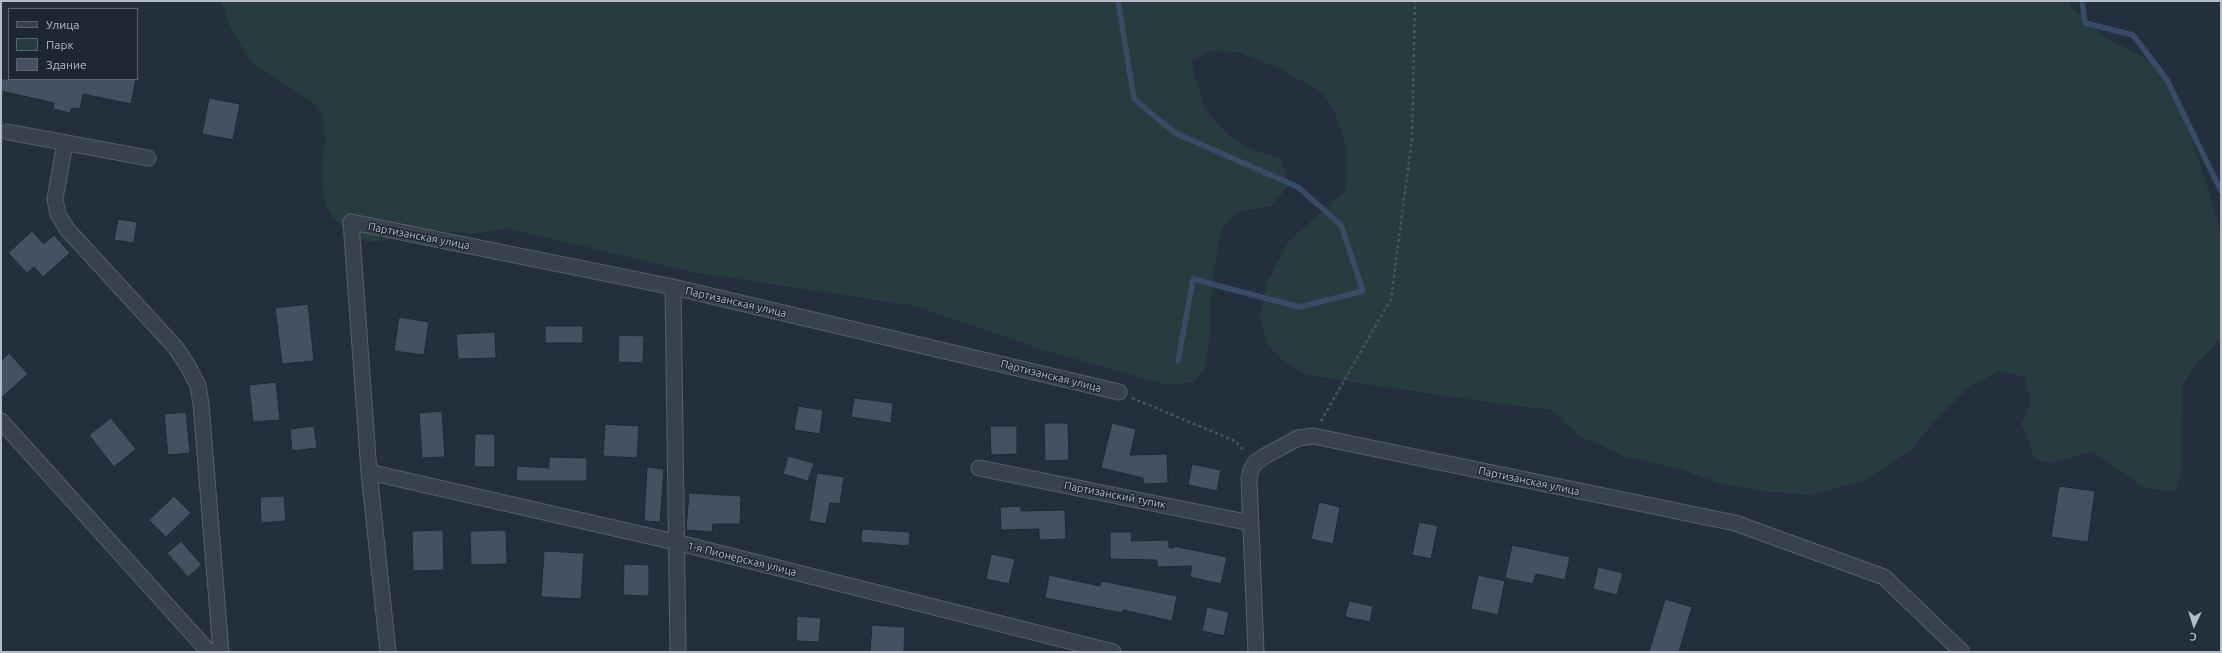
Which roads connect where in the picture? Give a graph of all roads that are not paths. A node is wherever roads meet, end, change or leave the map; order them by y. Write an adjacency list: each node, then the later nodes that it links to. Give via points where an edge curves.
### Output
1 (8, 132): 2 (street)
2 (65, 143): 3 (street); 12 (street, via 55,199 58,214 67,230 176,348 198,386)
3 (148, 158)
4 (673, 287): 5 (street, Партизанская улица); 8 (street, Партизанская улица, via 351,222); 10 (street)
5 (1119, 392)
6 (1, 421): 11 (street)
7 (979, 468): 9 (street, Партизанский тупик)
8 (369, 472): 10 (street, 1-я Пионерская улица); 13 (street)
9 (1251, 523): 16 (street); 17 (street, Партизанская улица, via 1249,479 1255,463 1298,438 1313,436 1735,524 1884,577)
10 (675, 542): 14 (street); 15 (street, 1-я Пионерская улица)
11 (209, 652)
12 (221, 652)
13 (388, 652)
14 (678, 652)
15 (1113, 652)
16 (1256, 652)
17 (1962, 652)

